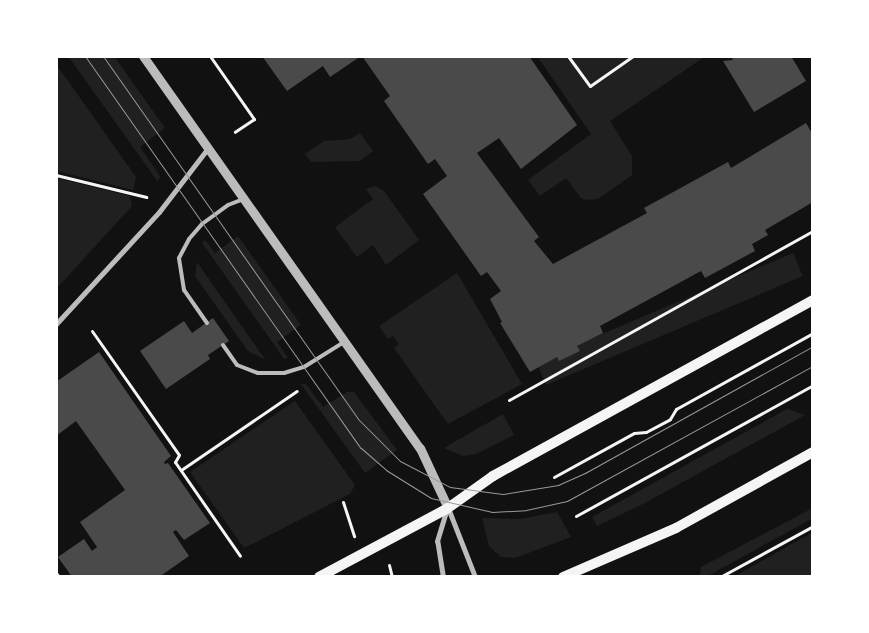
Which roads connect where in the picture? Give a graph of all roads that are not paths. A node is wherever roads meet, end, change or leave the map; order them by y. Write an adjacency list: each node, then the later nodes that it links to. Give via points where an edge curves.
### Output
1 (143, 56): 2 (street)
2 (208, 148): 3 (street); 6 (street, via 159,212)
3 (244, 200): 5 (lane, via 228,205 202,224 189,239 180,258 184,290); 7 (street)
4 (813, 300): 10 (main road, via 508,468)
5 (207, 323)
6 (56, 324)
7 (344, 342): 8 (lane, via 304,368 284,373 258,373 237,365); 10 (street, via 420,448)
8 (223, 345)
9 (813, 452): 14 (main road, via 676,528)
10 (448, 508): 11 (main road); 12 (street, via 437,541); 13 (street)
11 (319, 577)
12 (442, 577)
13 (475, 577)
14 (563, 577)

